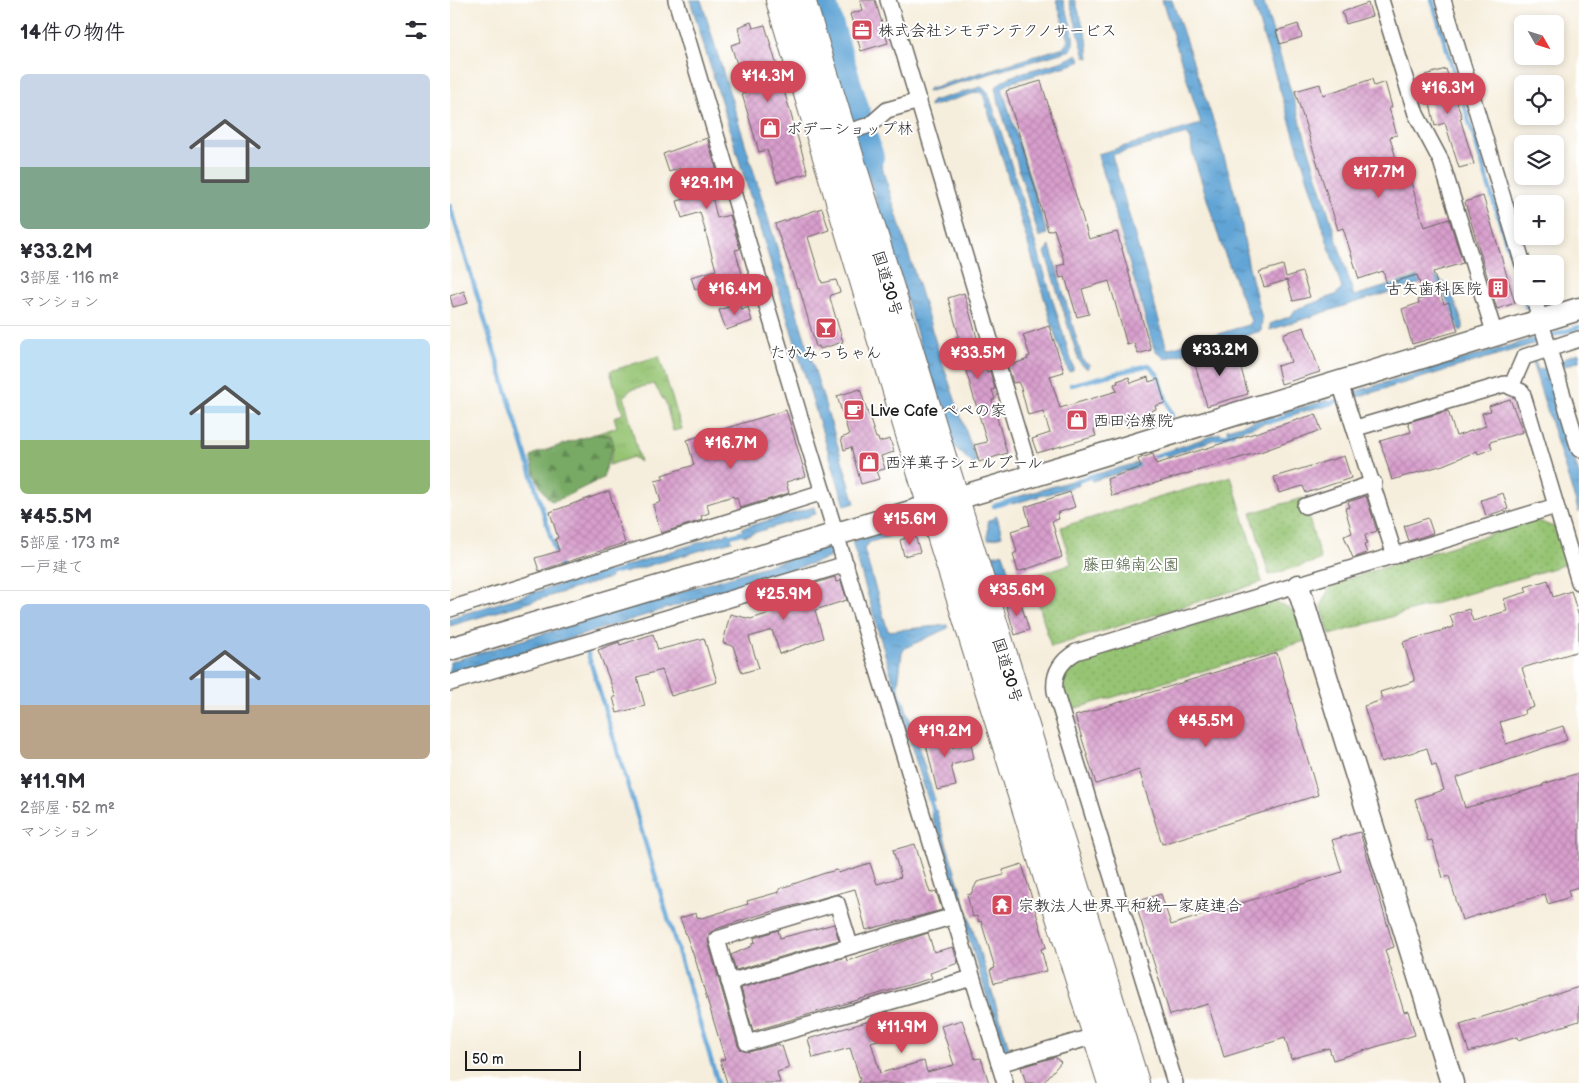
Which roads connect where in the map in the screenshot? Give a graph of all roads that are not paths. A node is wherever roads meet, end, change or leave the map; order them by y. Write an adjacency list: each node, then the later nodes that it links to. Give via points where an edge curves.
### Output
1 (676, 0): 21 (street)
2 (780, 0): 22 (highway, 国道30号)
3 (801, 0): 8 (highway, 国道30号)
4 (888, 0): 7 (street)
5 (1381, 0): 12 (street, via 1416,114 1441,161)
6 (1443, 0): 9 (street)
7 (919, 101): 8 (street, via 886,110 870,125); 19 (street)
8 (846, 132): 22 (highway, 国道30号)
9 (1520, 255)
10 (1536, 305): 13 (street)
11 (1579, 309): 13 (street)
12 (1495, 335): 13 (street); 16 (street)
13 (1545, 336): 14 (street); 15 (street, via 1524,357); 18 (street)
14 (1579, 339)
15 (1511, 387): 17 (street, via 1505,384); 24 (street, via 1522,392)
16 (1344, 392): 17 (street); 19 (street)
17 (1356, 428): 20 (street)
18 (1579, 449)
19 (1031, 476): 22 (street)
20 (1374, 483): 23 (street); 26 (street)
21 (824, 492): 25 (street); 30 (street)
22 (944, 501): 25 (street); 37 (highway, 国道30号); 41 (highway, 国道30号)
23 (1305, 506)
24 (1556, 506): 26 (street); 28 (street)
25 (836, 532): 27 (street); 31 (street)
26 (1395, 556): 29 (street)
27 (846, 564): 32 (street); 33 (street)
28 (1579, 582)
29 (1298, 586): 42 (street, via 1076,652 1058,668 1054,681 1058,704); 43 (street)
30 (450, 609)
31 (450, 649)
32 (450, 683)
33 (954, 916): 34 (street); 35 (street)
34 (850, 946): 36 (street); 36 (street, via 837,903 716,939)
35 (972, 978): 36 (street, via 747,1043); 38 (street)
36 (729, 982)
37 (1098, 1035): 38 (street); 40 (highway, 国道30号)
38 (999, 1064): 39 (street)
39 (1005, 1083)
40 (1112, 1083)
41 (1135, 1083)
42 (1175, 1083)
43 (1452, 1083)

